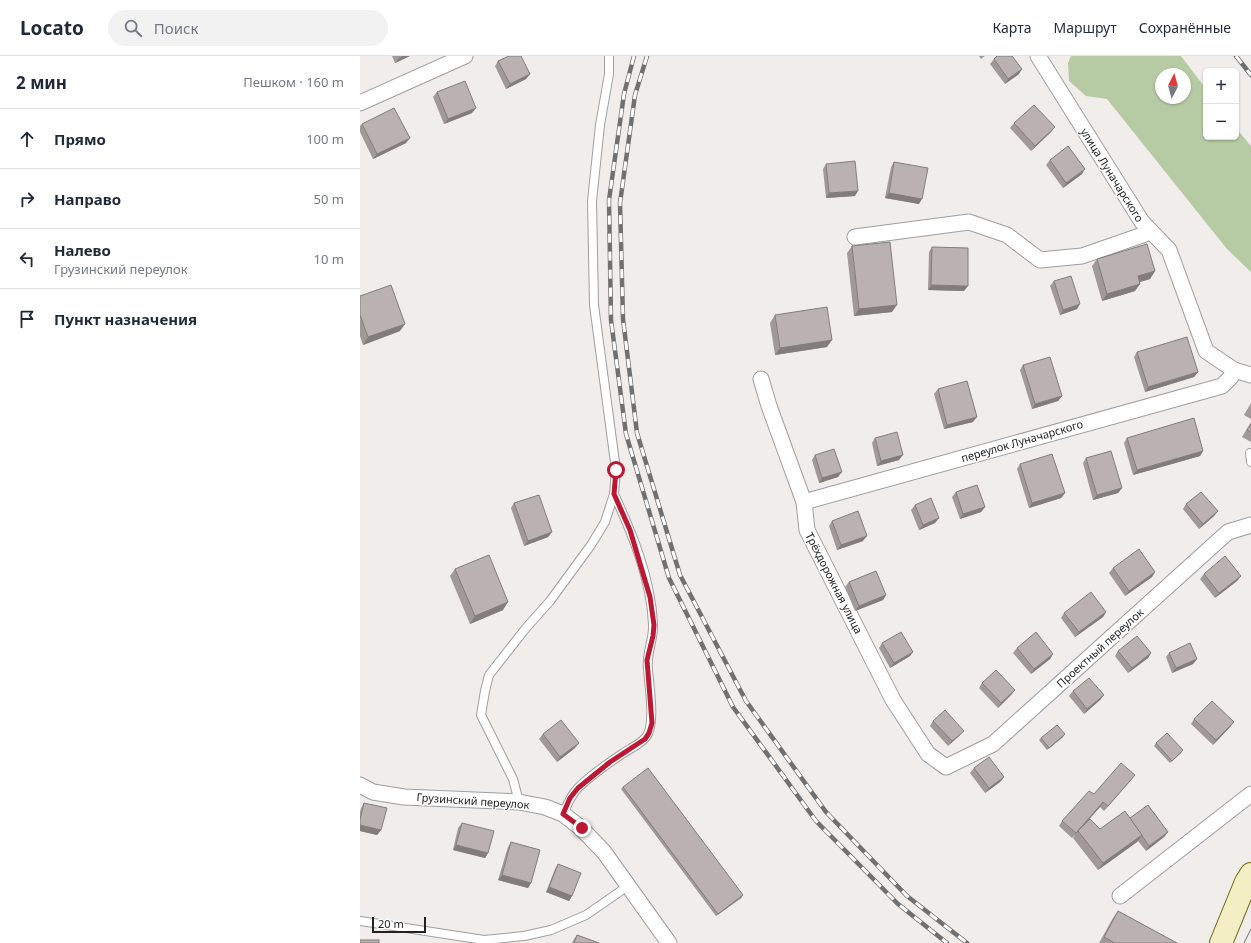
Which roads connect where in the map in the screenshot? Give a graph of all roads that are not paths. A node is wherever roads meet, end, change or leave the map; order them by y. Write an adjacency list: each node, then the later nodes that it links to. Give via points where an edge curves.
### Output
1 (465, 56): 4 (street)
2 (609, 56): 10 (lane, via 609,74 600,125 592,202 594,305 616,470)
3 (1038, 56): 5 (street, улица Луначарского, via 1142,222)
4 (360, 103)
5 (1151, 232): 6 (street, via 1082,256 1040,260 1007,235 969,222); 7 (street, улица Луначарского, via 1169,250 1206,351)
6 (855, 237)
7 (1234, 370): 8 (street, улица Луначарского); 11 (street, переулок Луначарского, via 1222,386)
8 (1251, 376)
9 (761, 379): 11 (street, Трёхдорожная улица)
10 (614, 494): 16 (lane, via 605,522 591,545 550,601 489,675 484,691 481,715 513,779); 17 (lane, via 630,530 650,597 654,625 647,660 652,723 645,739 610,762 578,788)
11 (804, 502): 13 (street, Трёхдорожная улица, via 807,530 893,700 928,754)
12 (1251, 525): 13 (street, Проектный переулок, via 1228,532 993,744)
13 (946, 767)
14 (360, 785): 16 (street, Грузинский переулок, via 373,792 404,797)
15 (1251, 794): 20 (street)
16 (519, 802): 17 (street, Грузинский переулок, via 545,807)
17 (563, 814): 19 (street, Грузинский переулок, via 582,828 604,852)
18 (1251, 874): 23 (main road)
19 (628, 886): 21 (lane, via 586,916 551,930 524,936 484,940); 22 (street, Грузинский переулок)
20 (1120, 896)
21 (360, 921)
22 (670, 943)
23 (1221, 943)

